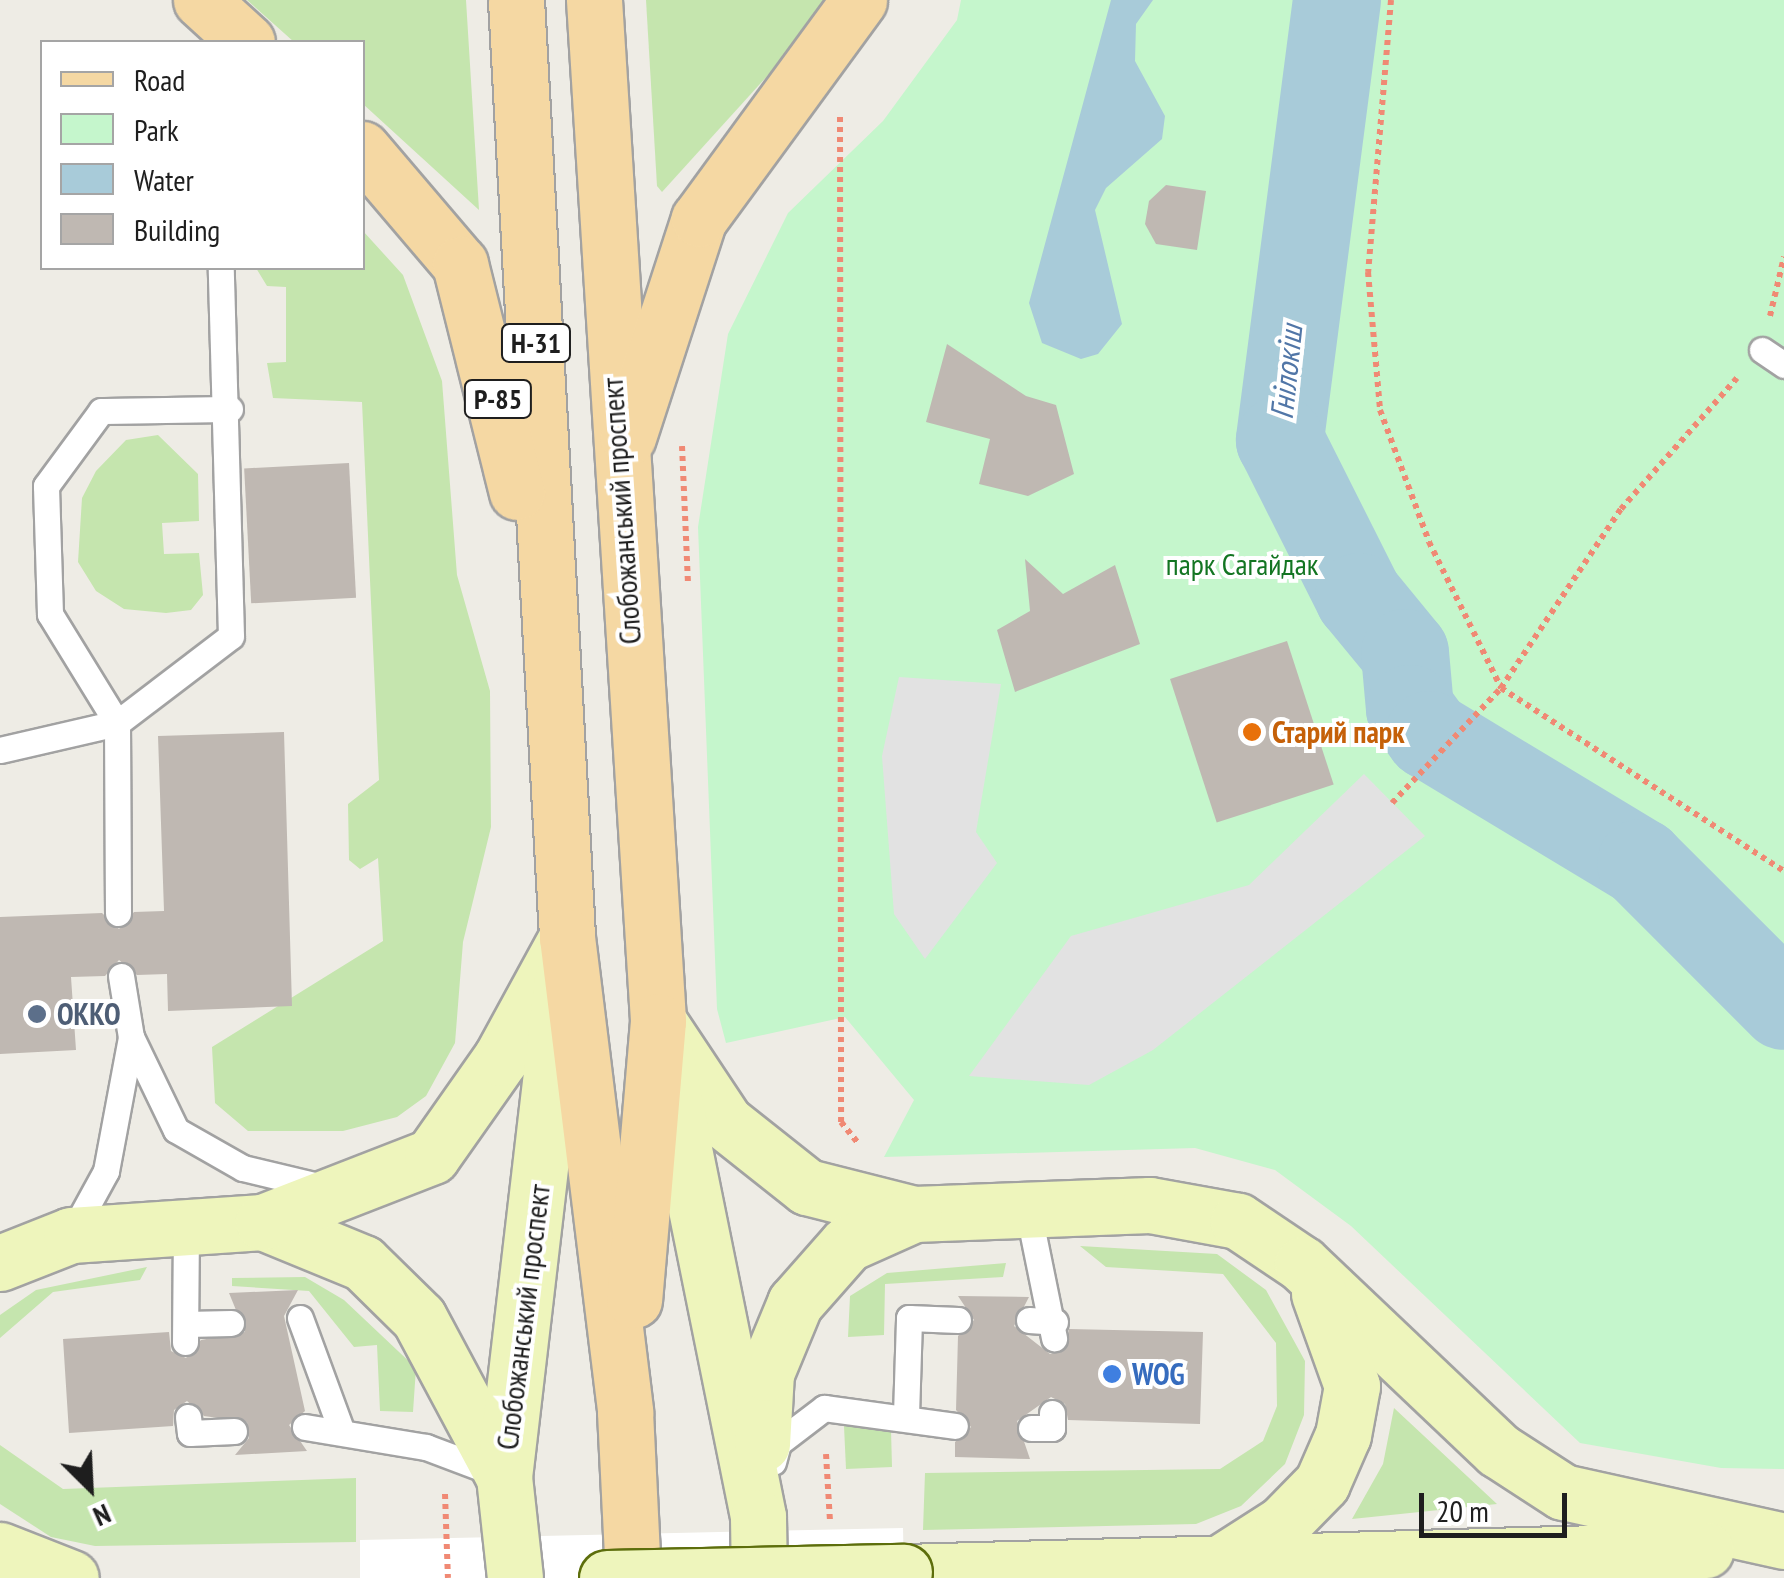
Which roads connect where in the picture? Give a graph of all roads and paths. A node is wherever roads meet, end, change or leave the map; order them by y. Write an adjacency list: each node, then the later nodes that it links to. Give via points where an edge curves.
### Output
1 (200, 0): 6 (main road)
2 (516, 0): 17 (main road, Слобожанський проспект / Н-31)
3 (594, 0): 15 (main road, Слобожанський проспект / Н-31)
4 (859, 0): 15 (main road, via 699,219)
5 (1391, 0): 18 (path, via 1368,272 1380,410 1430,542)
6 (245, 40)
7 (840, 105): 28 (path, via 841,1122)
8 (365, 153): 17 (main road, Р-85, via 460,264 495,381)
9 (1784, 257): 11 (path)
10 (221, 270): 13 (lane)
11 (1762, 350): 12 (lane); 18 (path, via 1622,508)
12 (1784, 366)
13 (230, 409): 19 (lane, via 231,636); 19 (lane, via 101,411 46,486 50,614)
14 (682, 440): 16 (path)
15 (617, 474): 26 (main road, Слобожанський проспект / Н-31)
16 (688, 596)
17 (556, 686): 24 (main road, Слобожанський проспект / Н-31)
18 (1501, 688): 21 (path); 22 (path)
19 (117, 723): 20 (lane); 23 (lane)
20 (0, 750)
21 (1392, 803)
22 (1784, 871)
23 (118, 912)
24 (568, 936): 29 (main road, via 501,1058 432,1156); 42 (main road, Слобожанський проспект); 51 (main road, Слобожанський проспект / Н-31)
25 (121, 976): 27 (lane)
26 (658, 1021): 31 (main road, via 747,1146 807,1187); 42 (main road, Слобожанський проспект); 53 (main road, Слобожанський проспект)
27 (130, 1037): 29 (lane, via 176,1130 200,1150); 34 (lane, via 106,1171)
28 (859, 1144)
29 (350, 1194): 33 (main road)
30 (1028, 1210): 31 (main road); 36 (main road, via 1197,1208 1238,1221); 39 (lane, via 1054,1330)
31 (914, 1214): 53 (main road, via 847,1244 795,1302 766,1372)
32 (186, 1222): 33 (main road); 34 (main road); 40 (lane, via 185,1333)
33 (264, 1222): 51 (main road, via 363,1264 419,1318)
34 (71, 1235): 35 (main road)
35 (0, 1263)
36 (1302, 1264): 55 (main road, via 1460,1418 1564,1492); 57 (main road, via 1343,1344 1352,1386 1342,1435 1322,1483 1284,1523)
37 (300, 1318): 48 (lane)
38 (958, 1320): 44 (lane, via 910,1318)
39 (1028, 1320)
40 (231, 1323)
41 (824, 1408): 44 (lane); 53 (lane, via 778,1444); 54 (path)
42 (625, 1412): 62 (main road, Слобожанський проспект)
43 (1052, 1413): 49 (lane, via 1052,1428)
44 (906, 1415): 46 (lane)
45 (188, 1416): 50 (lane, via 190,1433)
46 (956, 1426)
47 (306, 1427): 48 (lane)
48 (340, 1427): 51 (lane)
49 (1030, 1428)
50 (234, 1431)
51 (504, 1477): 60 (main road, Слобожанський проспект / Н-31)
52 (444, 1483): 59 (path)
53 (758, 1517): 63 (main road, Слобожанський проспект)
54 (831, 1540)
55 (1784, 1544): 57 (main road)
56 (0, 1550): 58 (main road)
57 (1210, 1569): 61 (main road, bridge)
58 (71, 1578)
59 (448, 1578)
60 (515, 1578)
61 (607, 1578)
62 (633, 1578)
63 (759, 1578)

